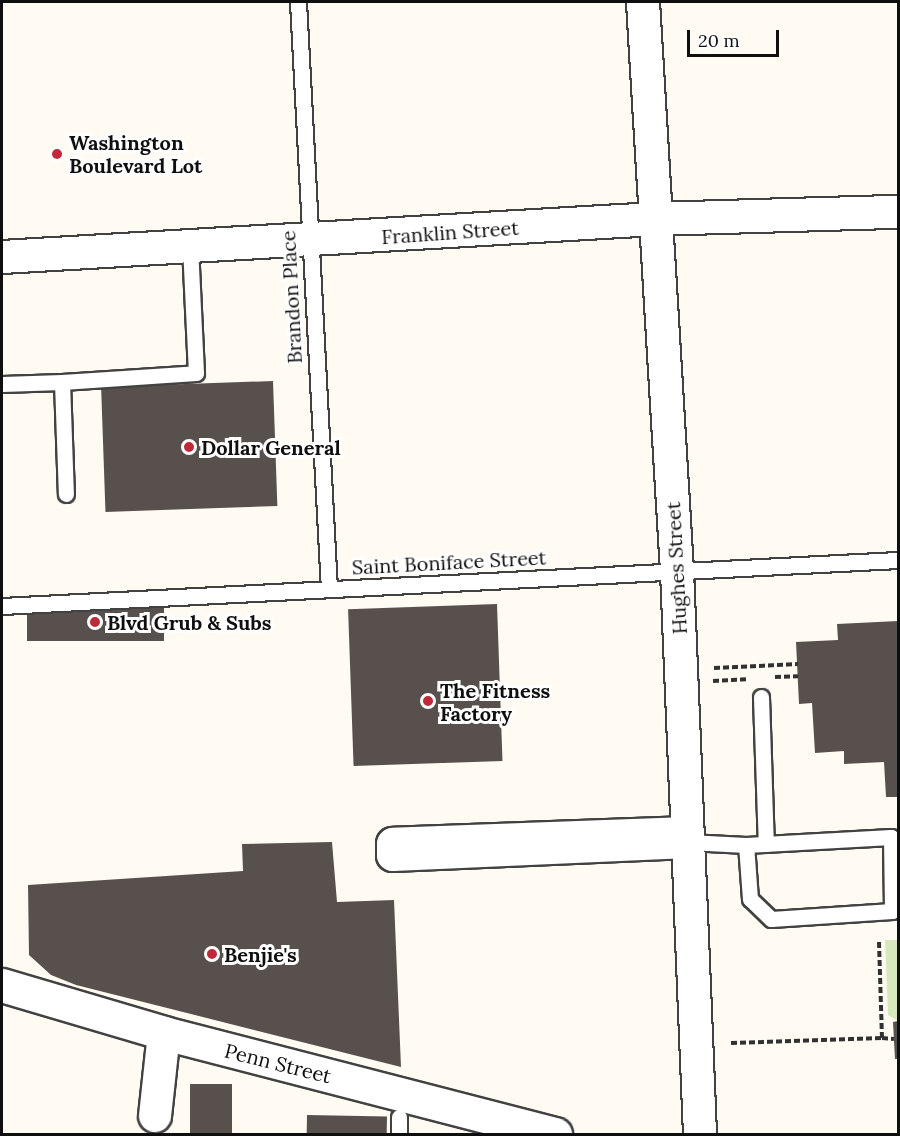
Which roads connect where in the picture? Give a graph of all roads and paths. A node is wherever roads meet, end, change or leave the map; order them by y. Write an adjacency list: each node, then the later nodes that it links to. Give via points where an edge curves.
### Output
1 (298, 2): 5 (lane, Brandon Place)
2 (643, 2): 4 (street, Hughes Street)
3 (898, 212): 4 (street, Franklin Street)
4 (655, 219): 5 (street, Franklin Street); 12 (street, Hughes Street)
5 (309, 242): 6 (street, Franklin Street); 13 (lane, Brandon Place)
6 (190, 248): 7 (street, Franklin Street); 8 (lane, via 196,373)
7 (2, 257)
8 (62, 382): 9 (lane); 10 (lane)
9 (2, 384)
10 (66, 494)
11 (898, 560): 12 (lane, Saint Boniface Street)
12 (677, 571): 13 (lane, Saint Boniface Street); 18 (street, Hughes Street)
13 (329, 590): 14 (lane, Saint Boniface Street)
14 (2, 606)
15 (798, 664): 16 (path)
16 (714, 668)
17 (761, 698): 19 (lane)
18 (688, 837): 18 (street, via 393,844 393,855); 20 (lane); 31 (street, Hughes Street)
19 (766, 844): 20 (lane); 20 (lane, via 891,837 892,911 771,919 750,899)
20 (746, 845)
21 (879, 940): 24 (path)
22 (2, 986): 23 (street, Penn Street)
23 (164, 1034): 27 (street); 30 (street, Penn Street)
24 (882, 1038): 25 (path); 26 (path)
25 (894, 1039)
26 (731, 1043)
27 (155, 1116)
28 (399, 1117): 29 (lane)
29 (399, 1134)
30 (555, 1134)
31 (700, 1134)

